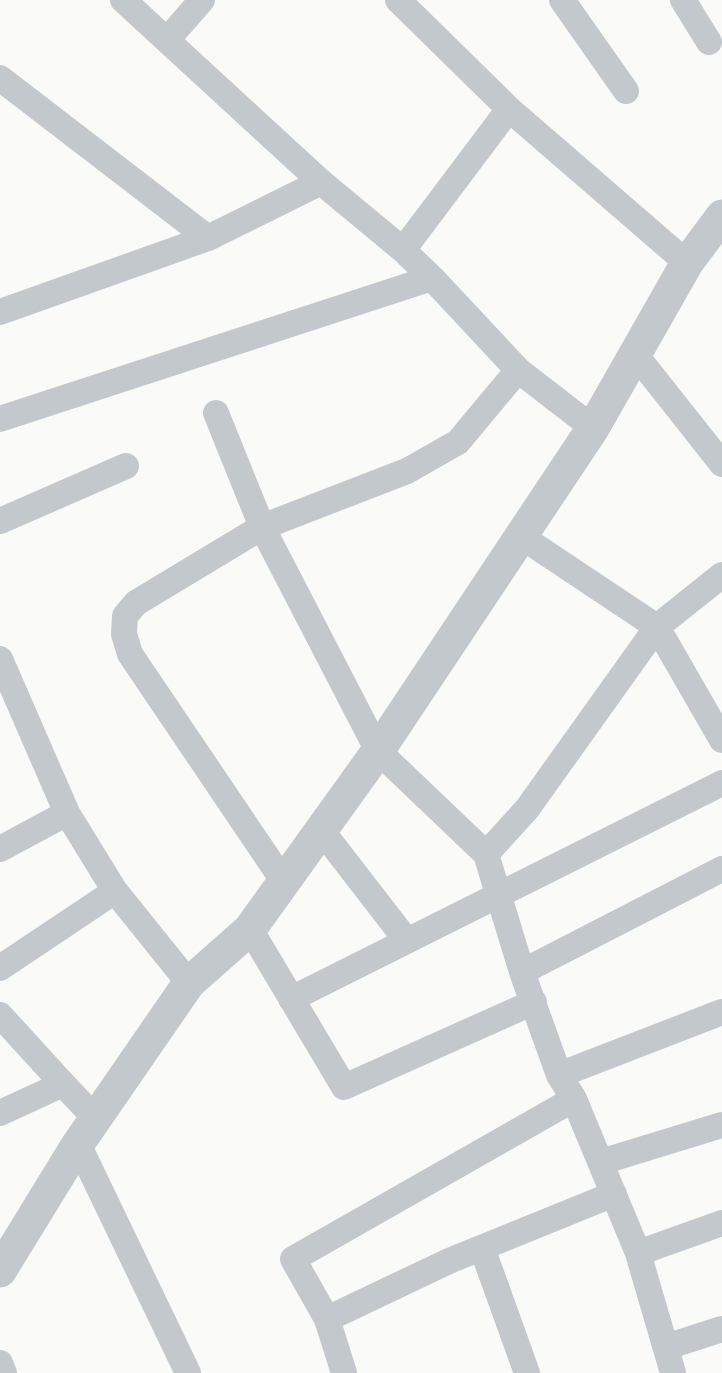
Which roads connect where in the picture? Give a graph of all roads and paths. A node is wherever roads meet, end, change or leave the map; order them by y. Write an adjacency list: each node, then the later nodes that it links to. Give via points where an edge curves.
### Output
1 (123, 0): 6 (street)
2 (202, 0): 6 (street)
3 (398, 0): 10 (street)
4 (562, 0): 9 (street)
5 (683, 0): 7 (street)
6 (167, 40): 11 (street)
7 (709, 42)
8 (0, 78): 13 (street)
9 (626, 91)
10 (509, 109): 14 (street); 15 (street)
11 (321, 182): 13 (street); 14 (street)
12 (722, 216): 15 (street)
13 (208, 239): 17 (street)
14 (402, 250): 16 (street)
15 (687, 263): 18 (street)
16 (432, 278): 19 (street); 21 (street)
17 (0, 312)
18 (635, 354): 22 (street); 23 (street)
19 (517, 370): 22 (street); 26 (street, via 458,442 407,471)
20 (216, 413): 26 (street)
21 (0, 419)
22 (593, 428): 27 (street)
23 (722, 464)
24 (126, 466): 25 (street)
25 (0, 522)
26 (262, 527): 33 (street); 40 (street, via 136,603 125,616 124,634 130,654)
27 (522, 537): 29 (street); 33 (street)
28 (722, 575): 29 (street)
29 (657, 627): 32 (street); 38 (street, via 527,809)
30 (0, 659): 31 (street)
31 (9, 706): 35 (street)
32 (722, 740)
33 (378, 751): 36 (street); 38 (street)
34 (722, 783): 42 (street)
35 (67, 813): 37 (street); 41 (street)
36 (322, 831): 40 (street); 44 (street)
37 (0, 849)
38 (486, 854): 42 (street)
39 (722, 869): 46 (street)
40 (284, 882): 43 (street)
41 (115, 891): 45 (street); 47 (street)
42 (499, 896): 44 (street); 46 (street)
43 (250, 929): 47 (street); 48 (street)
44 (407, 941): 48 (street)
45 (0, 968)
46 (522, 972): 49 (street)
47 (188, 982): 57 (street)
48 (291, 999): 49 (street, via 344,1087)
49 (534, 1002): 52 (street)
50 (722, 1012): 52 (street)
51 (0, 1015): 53 (street)
52 (559, 1075): 54 (street)
53 (63, 1084): 55 (street); 57 (street)
54 (574, 1099): 58 (street); 64 (street, via 293,1259)
55 (0, 1113)
56 (722, 1125): 58 (street)
57 (87, 1131): 63 (street); 69 (street)
58 (601, 1162): 59 (street)
59 (614, 1194): 61 (street); 62 (street)
60 (722, 1223): 62 (street)
61 (482, 1248): 64 (street); 71 (street)
62 (638, 1253): 66 (street)
63 (0, 1271)
64 (327, 1319): 70 (street)
65 (722, 1329): 66 (street)
66 (666, 1347): 72 (street)
67 (0, 1363): 68 (street)
68 (4, 1373)
69 (188, 1373)
70 (344, 1373)
71 (527, 1373)
72 (673, 1373)

